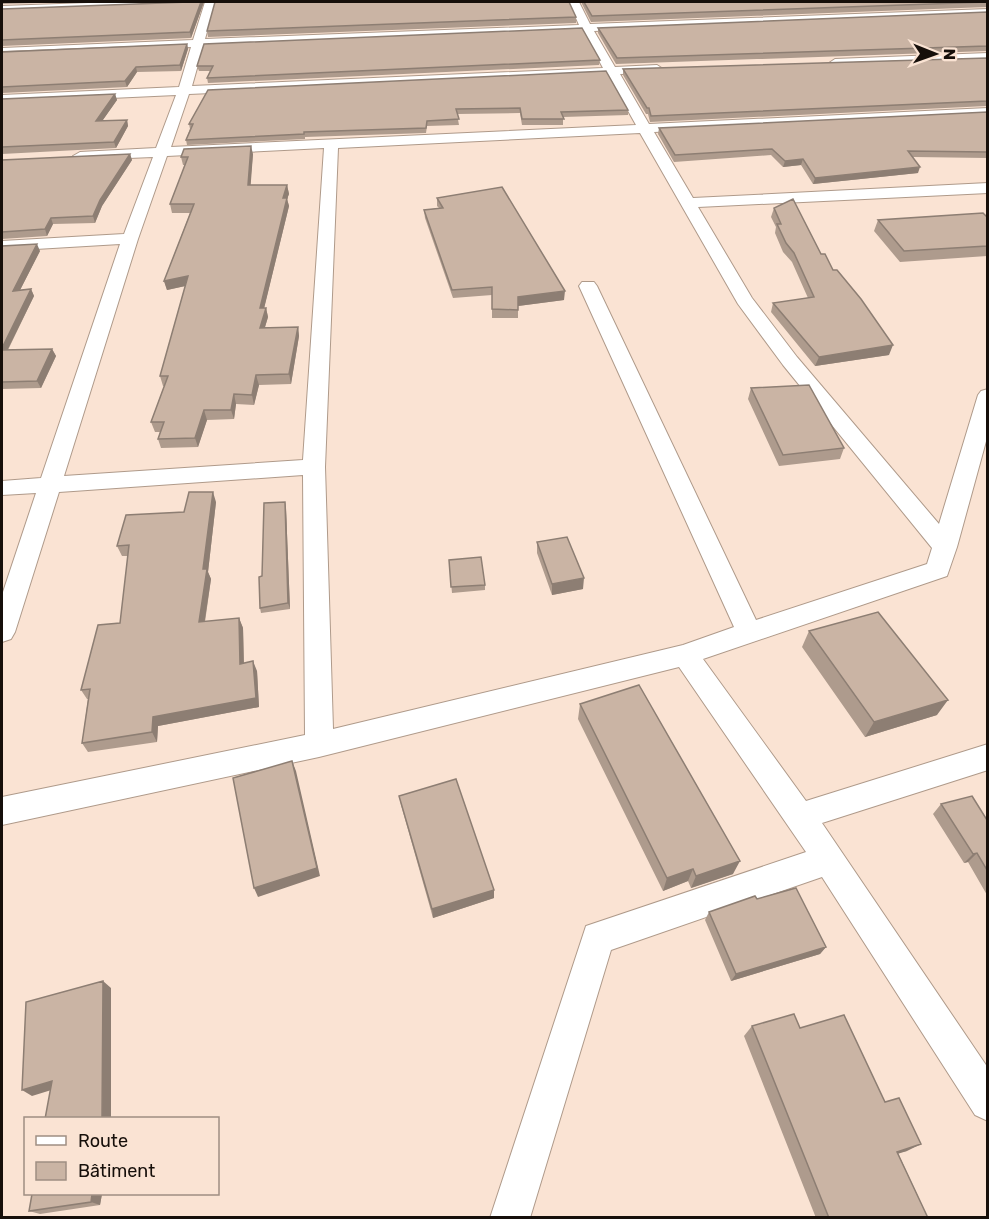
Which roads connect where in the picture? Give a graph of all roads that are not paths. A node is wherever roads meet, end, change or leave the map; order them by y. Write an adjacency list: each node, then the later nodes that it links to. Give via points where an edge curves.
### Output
1 (190, 2): 5 (street)
2 (210, 2): 8 (street)
3 (574, 2): 7 (street)
4 (975, 2): 6 (street)
5 (2, 9)
6 (987, 11): 7 (street)
7 (586, 27): 8 (street); 13 (street)
8 (198, 42): 9 (street); 14 (street)
9 (2, 51)
10 (987, 57): 11 (street)
11 (826, 63)
12 (672, 69): 13 (street)
13 (613, 70): 14 (street); 17 (street)
14 (184, 91): 15 (street); 19 (street)
15 (2, 99)
16 (987, 112): 17 (street)
17 (644, 129): 18 (street); 22 (street)
18 (331, 144): 19 (street); 27 (street)
19 (161, 152): 20 (street); 23 (street)
20 (70, 157)
21 (987, 189): 22 (street)
22 (687, 203): 30 (street, via 744,300)
23 (130, 239): 24 (street); 28 (street)
24 (2, 246)
25 (588, 286): 32 (street)
26 (987, 395): 30 (street)
27 (314, 467): 28 (street); 34 (street)
28 (50, 484): 29 (street); 31 (street)
29 (2, 488)
30 (945, 547): 32 (street, via 938,570)
31 (2, 632)
32 (749, 632): 33 (street)
33 (685, 655): 34 (street); 37 (street)
34 (320, 744): 36 (street)
35 (987, 757): 37 (street)
36 (2, 812)
37 (798, 818): 38 (street)
38 (829, 860): 39 (street); 40 (street, via 598,939)
39 (987, 1102)
40 (510, 1218)

